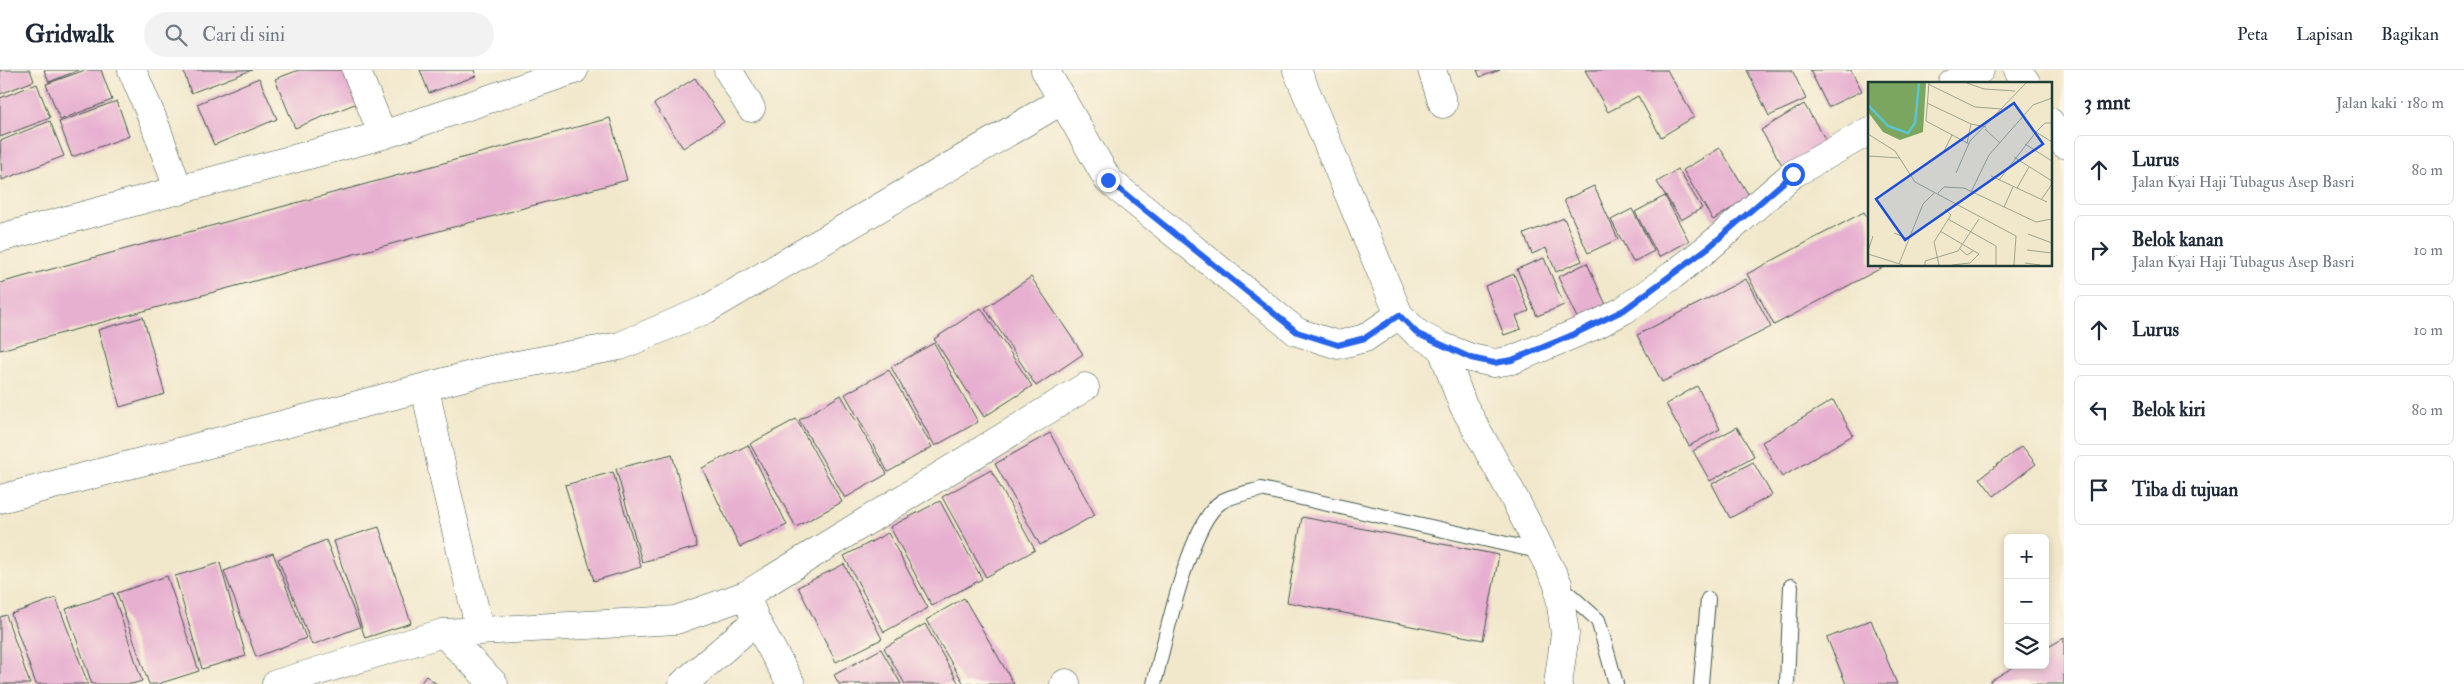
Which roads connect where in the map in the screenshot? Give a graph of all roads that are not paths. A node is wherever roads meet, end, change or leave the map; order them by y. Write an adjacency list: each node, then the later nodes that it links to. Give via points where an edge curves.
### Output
1 (132, 70): 19 (street)
2 (356, 70): 17 (street)
3 (574, 70): 17 (street)
4 (728, 70): 14 (street)
5 (1045, 70): 12 (street)
6 (1297, 70): 21 (street)
7 (1432, 70): 13 (street)
8 (1980, 70): 10 (street)
9 (2018, 70): 11 (street)
10 (1956, 82)
11 (2026, 82)
12 (1062, 100): 21 (street, via 1108,180 1297,332 1338,345 1365,338); 24 (street, via 707,309 620,346 490,370)
13 (1442, 104)
14 (751, 108)
15 (2052, 125): 18 (street)
16 (1868, 132): 22 (street, via 1793,174 1680,269 1624,310 1598,324 1512,360 1494,363)
17 (383, 136): 19 (street)
18 (2064, 144)
19 (179, 191): 20 (street)
20 (0, 238)
21 (1399, 315): 22 (street, via 1418,334)
22 (1441, 346): 26 (street, via 1462,403)
23 (1085, 387): 29 (street)
24 (425, 388): 25 (street); 32 (street)
25 (0, 499)
26 (1542, 552): 27 (street); 38 (lane, via 1261,489 1221,502 1208,517 1190,553)
27 (1558, 584): 39 (street, via 1565,634); 40 (lane, via 1598,620)
28 (1792, 586): 42 (lane)
29 (746, 595): 31 (street); 32 (street, via 676,620)
30 (1708, 599): 41 (lane)
31 (756, 621): 36 (street); 37 (street)
32 (480, 631): 33 (street)
33 (443, 633): 34 (street); 35 (street)
34 (276, 684)
35 (494, 684)
36 (683, 684)
37 (791, 684)
38 (1154, 684)
39 (1558, 684)
40 (1616, 684)
41 (1701, 684)
42 (1787, 684)

